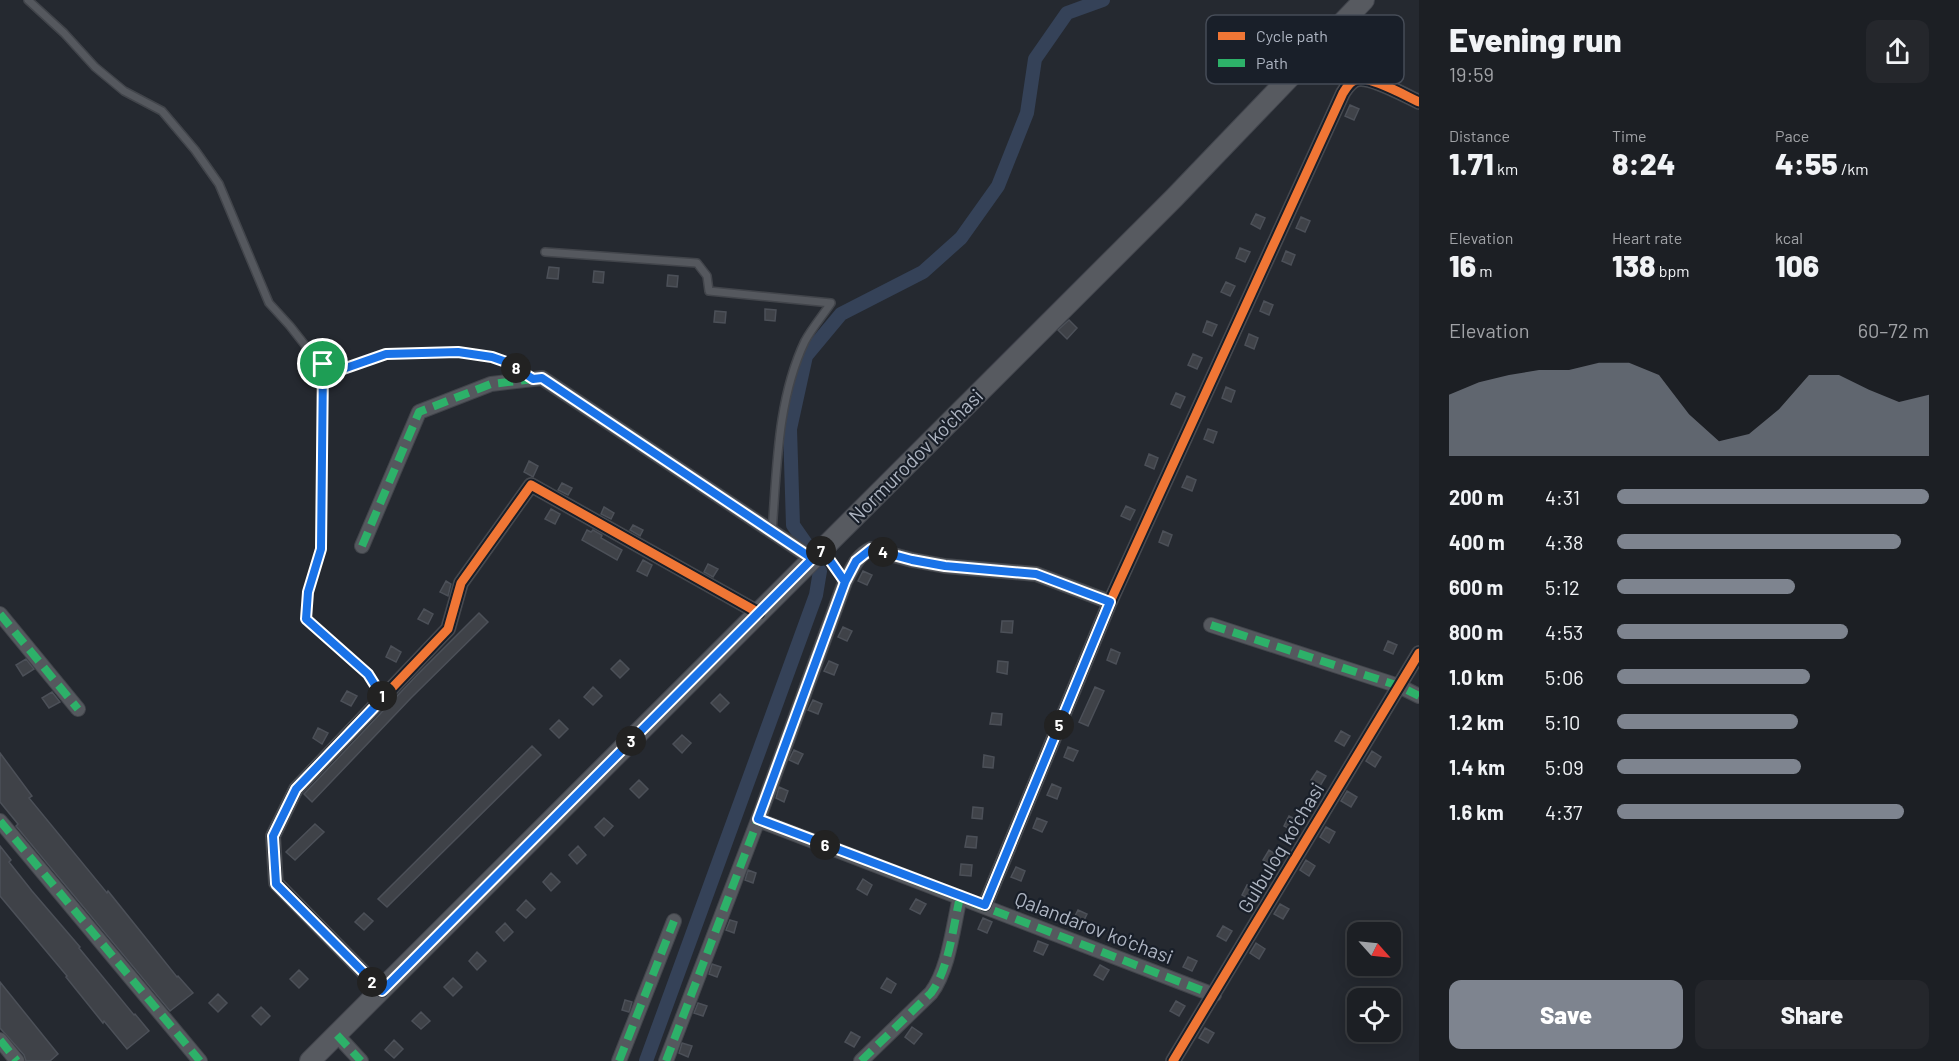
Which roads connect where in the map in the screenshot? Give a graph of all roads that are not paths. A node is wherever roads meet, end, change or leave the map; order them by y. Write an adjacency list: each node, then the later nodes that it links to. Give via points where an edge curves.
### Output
1 (28, 0): 9 (lane, via 95,67 124,91 162,111 195,150 219,184 268,303)
2 (1364, 0): 3 (main road, Normurodov ko'chasi)
3 (1350, 15)
4 (1283, 84): 13 (main road, Normurodov ko'chasi)
5 (1350, 84): 15 (street)
6 (1377, 84): 7 (street)
7 (1419, 102)
8 (544, 252): 11 (lane, via 697,263 707,276 709,291 831,303 806,340 789,386 781,424)
9 (323, 364): 10 (lane, via 343,369 386,354 458,352 509,363); 22 (lane, via 321,549 308,592 306,619 368,674)
10 (533, 379): 11 (street, via 542,378); 12 (street, via 491,384 419,412)
11 (772, 532): 13 (street)
12 (362, 546)
13 (818, 554): 14 (lane); 16 (main road, Normurodov ko'chasi)
14 (845, 582): 15 (street, via 856,561 871,549 945,566 1036,574); 24 (street)
15 (1110, 602): 27 (street)
16 (759, 613): 22 (street, via 531,485 461,583 448,629); 29 (main road, Normurodov ko'chasi)
17 (0, 614): 23 (street)
18 (1211, 625): 20 (street)
19 (1419, 653): 20 (street, Gulbuloq ko'chasi)
20 (1399, 686): 21 (street); 30 (street, Gulbuloq ko'chasi)
21 (1419, 696)
22 (383, 698): 29 (street, via 296,789 273,836 276,884)
23 (78, 709)
24 (758, 819): 26 (street, Qalandarov ko'chasi); 38 (street)
25 (0, 821): 34 (street)
26 (960, 897): 27 (street, Qalandarov ko'chasi); 39 (street, via 937,984)
27 (985, 905): 30 (street, Qalandarov ko'chasi)
28 (674, 921): 37 (street)
29 (382, 991): 31 (main road, Normurodov ko'chasi)
30 (1214, 995): 40 (street, Gulbuloq ko'chasi)
31 (337, 1035): 35 (main road, Normurodov ko'chasi); 36 (street)
32 (0, 1040): 33 (street)
33 (17, 1061)
34 (200, 1061)
35 (310, 1061)
36 (362, 1061)
37 (620, 1061)
38 (666, 1061)
39 (861, 1061)
40 (1173, 1061)

